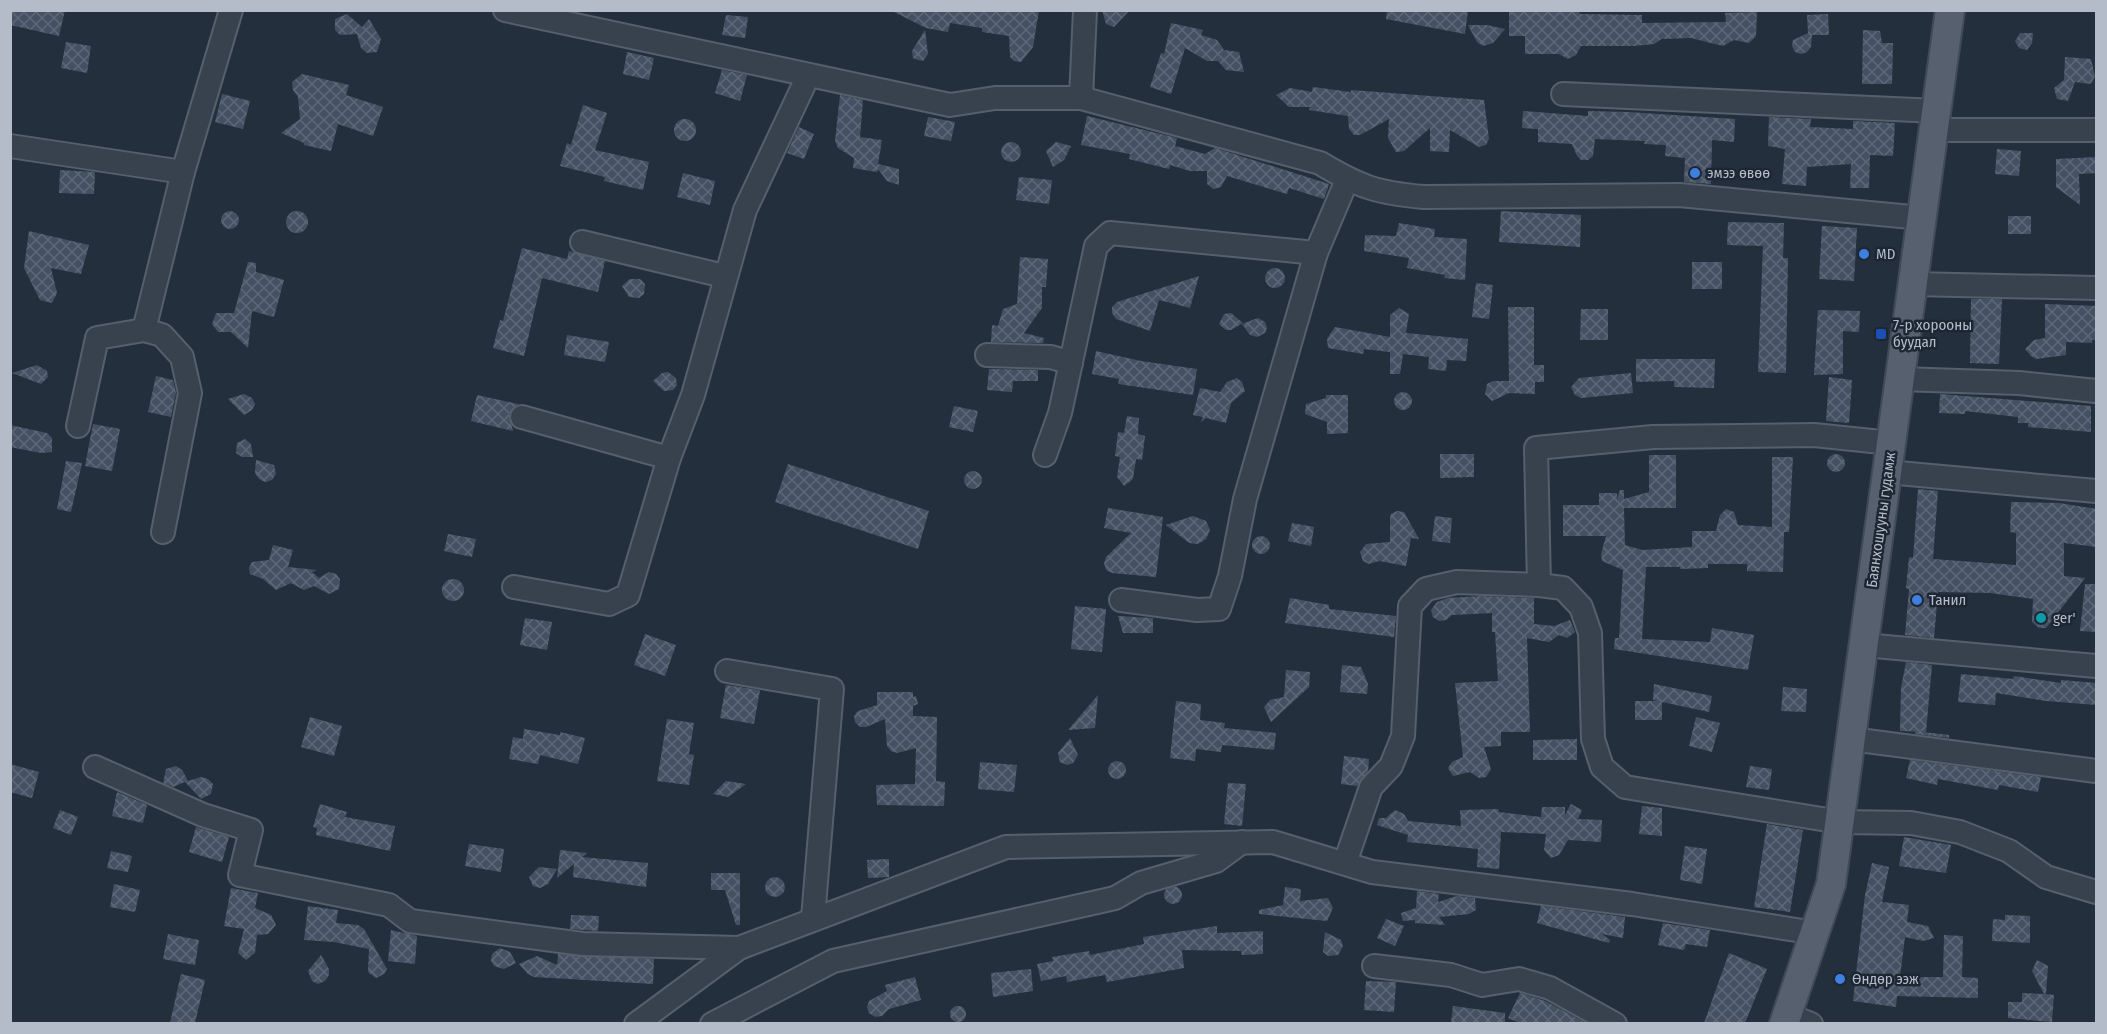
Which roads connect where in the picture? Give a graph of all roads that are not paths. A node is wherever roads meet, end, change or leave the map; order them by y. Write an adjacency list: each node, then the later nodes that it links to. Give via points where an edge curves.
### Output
1 (231, 10): 11 (street)
2 (505, 10): 5 (street)
3 (1084, 10): 7 (street)
4 (1950, 10): 8 (main road, Баянхошууны гудамж)
5 (808, 76): 7 (street, via 950,105 995,98); 16 (street, via 745,210)
6 (1563, 94): 8 (street)
7 (1082, 98): 12 (street, via 1320,163)
8 (1935, 121): 9 (street); 13 (main road, Баянхошууны гудамж)
9 (2097, 130)
10 (10, 146): 11 (street)
11 (183, 172): 19 (street)
12 (1347, 180): 13 (street, via 1383,194 1424,197 1680,195); 15 (street)
13 (1922, 218): 17 (main road, Баянхошууны гудамж)
14 (582, 242): 16 (street)
15 (1316, 252): 21 (street, via 1110,232 1096,246); 34 (street, via 1245,499 1230,576 1219,609 1197,610)
16 (724, 276): 28 (street, via 693,395)
17 (1913, 284): 18 (street); 22 (main road, Баянхошууны гудамж)
18 (2097, 288)
19 (144, 330): 25 (street, via 97,338); 31 (street, via 162,335 182,357 190,393)
20 (987, 355): 21 (street, via 1051,357)
21 (1071, 363): 27 (street, via 1060,414)
22 (1900, 379): 23 (street, via 2019,383); 26 (main road, Баянхошууны гудамж)
23 (2097, 392)
24 (522, 417): 28 (street)
25 (78, 426)
26 (1891, 442): 29 (main road, Баянхошууны гудамж); 32 (street, via 1814,435 1653,437 1536,448)
27 (1045, 455)
28 (669, 458): 33 (street, via 628,595 609,604)
29 (1887, 472): 30 (street); 35 (main road, Баянхошууны гудамж)
30 (2097, 491)
31 (163, 532)
32 (1539, 585): 41 (street, via 1563,588 1581,607 1590,633 1593,739 1602,767 1625,787); 43 (street, via 1457,582 1426,589 1410,606 1403,736 1391,765 1371,787)
33 (514, 587)
34 (1121, 600)
35 (1864, 645): 36 (street); 38 (main road, Баянхошууны гудамж)
36 (2097, 666)
37 (727, 671): 45 (street, via 832,689)
38 (1851, 739): 40 (street); 41 (main road, Баянхошууны гудамж)
39 (95, 767): 47 (street, via 203,815 251,830 240,875 389,905 411,921 583,944)
40 (2097, 771)
41 (1840, 822): 44 (street, via 1911,823 1960,832 2009,851 2046,877); 46 (main road, Баянхошууны гудамж, via 1831,884)
42 (1242, 843): 43 (street, via 1274,842); 45 (street, via 1006,847); 51 (street, via 1216,861 1141,883 1115,898 833,961)
43 (1345, 863): 46 (street, via 1372,872 1632,904)
44 (2097, 892)
45 (813, 918): 47 (street)
46 (1815, 933): 49 (main road, Баянхошууны гудамж)
47 (739, 948): 50 (street)
48 (1374, 966): 52 (street, via 1451,975 1482,985 1519,979 1550,988)
49 (1795, 1021)
50 (636, 1023)
51 (712, 1023)
52 (1615, 1023)

